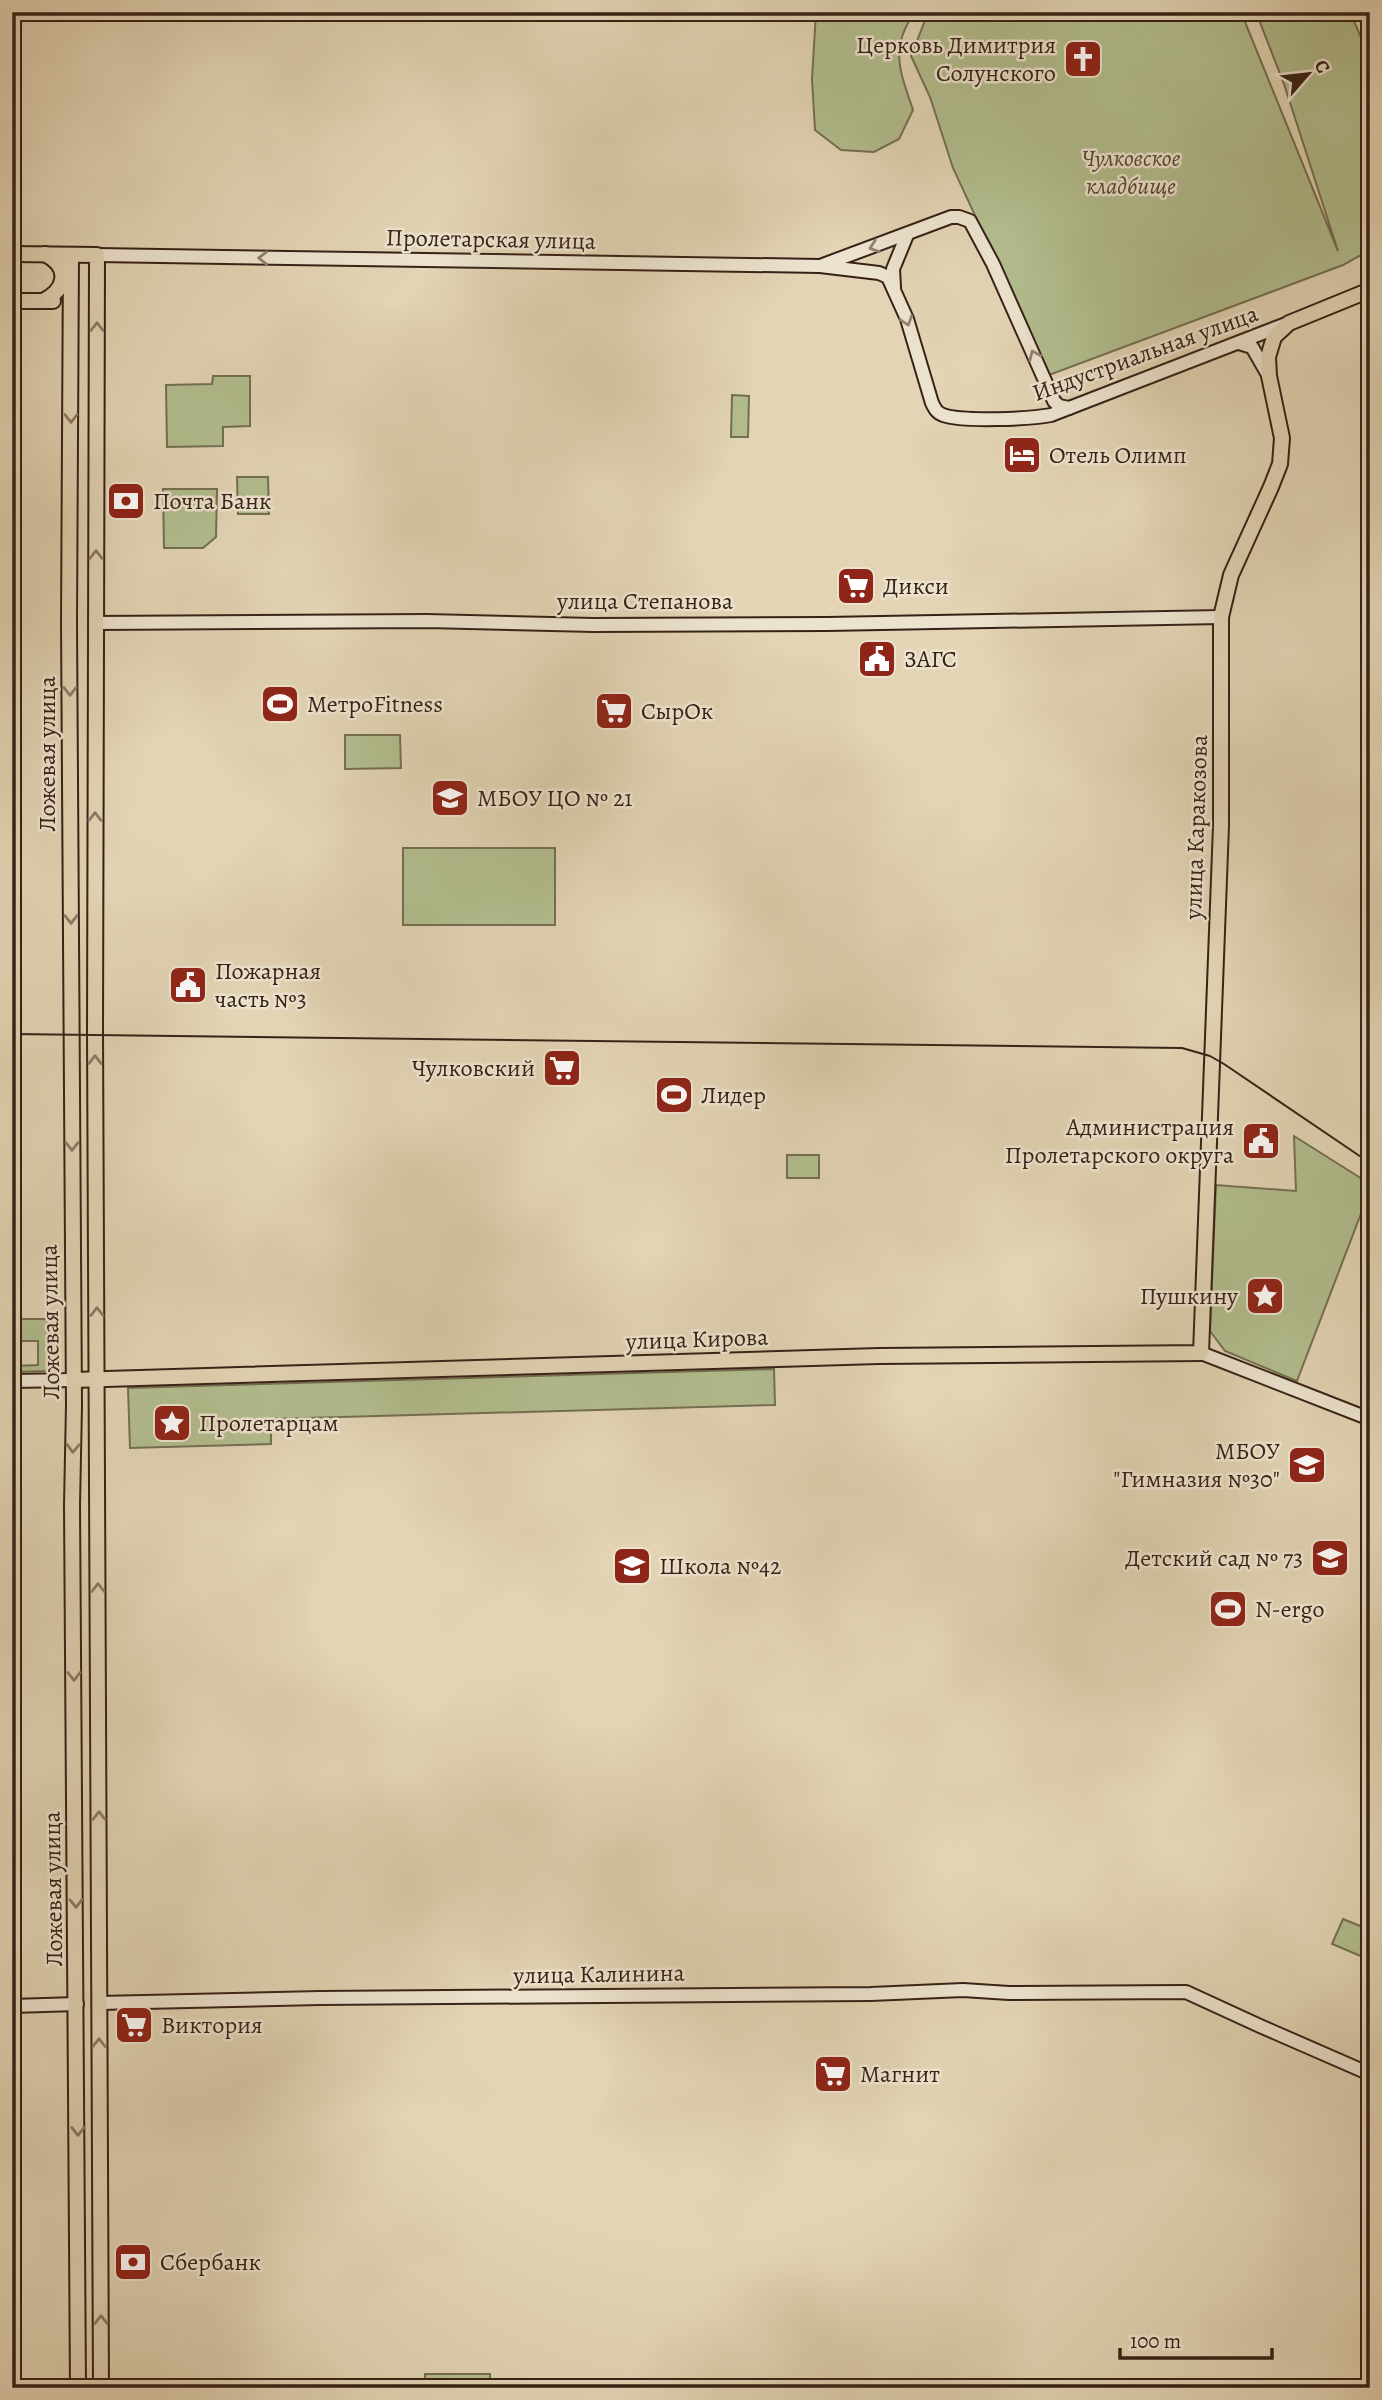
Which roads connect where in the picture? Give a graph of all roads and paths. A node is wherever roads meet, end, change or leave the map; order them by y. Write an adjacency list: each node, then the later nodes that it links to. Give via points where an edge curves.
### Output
1 (907, 235): 6 (street, Пролетарская улица, one-way to 6); 7 (street, via 893,269); 15 (street, Пролетарская улица, one-way to 1, via 1054,401 970,222 951,217)
2 (12, 254): 3 (main road, Пролетарская улица)
3 (45, 254): 4 (main road, Пролетарская улица); 10 (main road, via 60,266 62,284)
4 (71, 255): 5 (main road, Пролетарская улица); 11 (main road, Ложевая улица)
5 (97, 255): 6 (street, Пролетарская улица, one-way to 5); 18 (main road, Ложевая улица, one-way to 5)
6 (820, 265): 7 (street, via 878,273 888,277)
7 (894, 287): 15 (street, Индустриальная улица, one-way to 15, via 936,411 956,417 1016,418 1042,417)
8 (1370, 290): 12 (main road)
9 (12, 301): 10 (main road)
10 (43, 301): 11 (main road)
11 (72, 301): 17 (main road, Ложевая улица, one-way to 17)
12 (1289, 323): 13 (street, Индустриальная улица); 14 (main road, улица Каракозова, via 1271,344)
13 (1238, 343): 14 (street, via 1252,347); 15 (street, Индустриальная улица)
14 (1269, 376): 16 (main road, улица Каракозова, via 1280,427 1280,464 1231,575)
15 (1069, 408)
16 (1221, 617): 18 (street, улица Степанова, via 827,624); 21 (main road, улица Каракозова, via 1221,826)
17 (69, 623): 18 (main road, улица Степанова); 19 (main road, Ложевая улица, one-way to 19)
18 (95, 623): 20 (main road, Ложевая улица, one-way to 18)
19 (70, 860): 20 (main road); 22 (main road, Ложевая улица, one-way to 22)
20 (95, 860): 23 (main road, Ложевая улица, one-way to 20)
21 (1201, 1353): 23 (main road, улица Кирова, via 879,1356); 25 (street, улица Кирова)
22 (73, 1380): 23 (main road, улица Кирова); 24 (street, улица Кирова); 27 (main road, Ложевая улица, one-way to 27)
23 (97, 1380): 26 (main road, Ложевая улица, one-way to 23)
24 (12, 1381)
25 (1370, 1419)
26 (99, 2003): 27 (main road, улица Калинина); 29 (street, улица Калинина, via 963,1990 1186,1992); 31 (main road, Ложевая улица, one-way to 26)
27 (77, 2004): 28 (street, улица Калинина); 30 (main road, Ложевая улица, one-way to 30)
28 (12, 2006)
29 (1370, 2074)
30 (78, 2388)
31 (101, 2388)

